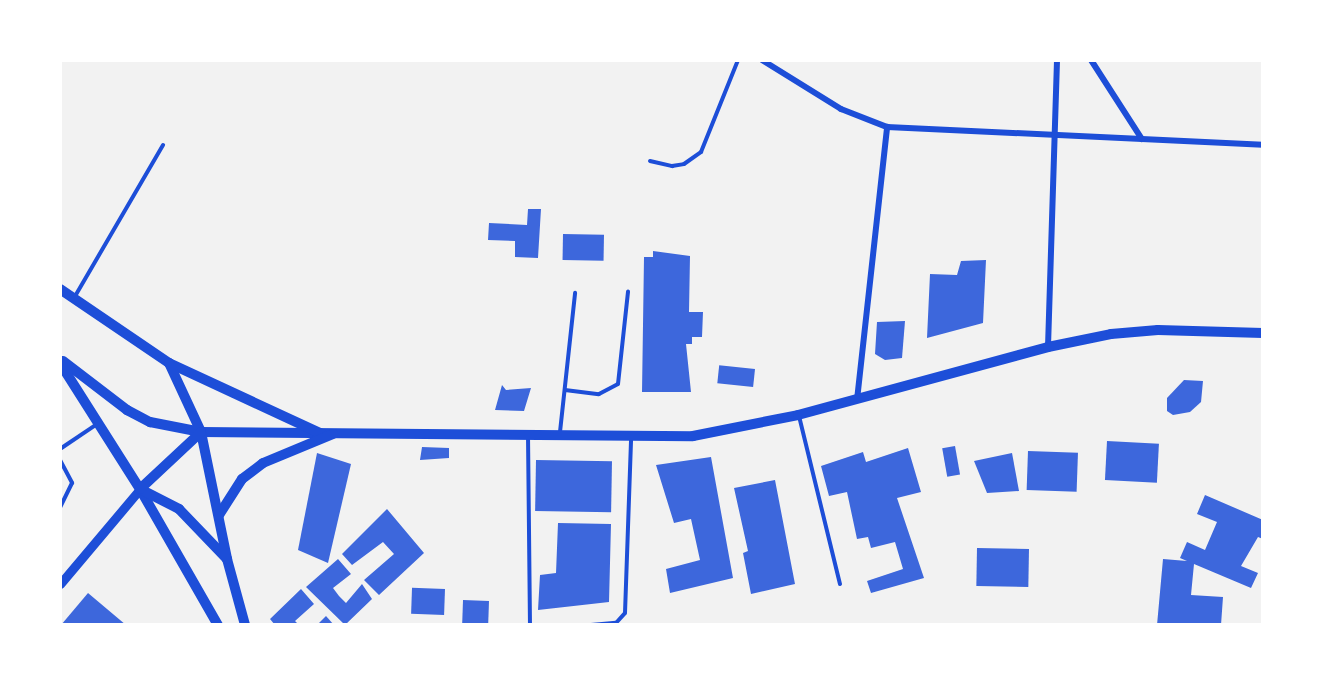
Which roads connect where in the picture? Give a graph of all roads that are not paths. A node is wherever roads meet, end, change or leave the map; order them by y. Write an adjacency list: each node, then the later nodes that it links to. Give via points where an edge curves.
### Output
1 (738, 60): 10 (lane, via 701,152 684,164 672,166)
2 (762, 60): 5 (street, via 840,109)
3 (1057, 60): 6 (street)
4 (1091, 60): 7 (street)
5 (887, 127): 6 (street); 20 (street)
6 (1054, 138): 7 (street); 16 (street)
7 (1142, 140): 9 (street)
8 (164, 145): 14 (lane)
9 (1263, 145)
10 (650, 161)
11 (60, 290): 14 (main road)
12 (575, 292): 19 (lane)
13 (628, 292): 19 (lane, via 618,384 599,394)
14 (73, 298): 18 (main road)
15 (1263, 333): 16 (main road, via 1158,330 1111,334)
16 (1048, 347): 20 (main road)
17 (60, 361): 22 (main road); 23 (main road, via 134,414 176,429)
18 (169, 363): 23 (main road); 24 (main road)
19 (565, 390): 26 (lane)
20 (857, 401): 21 (main road)
21 (798, 415): 27 (main road, via 693,436); 35 (lane)
22 (97, 423): 28 (lane); 30 (main road)
23 (201, 432): 24 (main road); 30 (main road); 32 (main road)
24 (328, 434): 25 (main road); 32 (main road, via 263,463 242,479)
25 (528, 435): 26 (main road); 38 (lane)
26 (559, 436): 27 (main road)
27 (631, 438): 39 (lane, via 625,613 616,623)
28 (60, 449)
29 (60, 460): 31 (lane, via 72,483)
30 (140, 489): 33 (main road, via 179,509); 34 (street); 36 (main road)
31 (60, 508)
32 (219, 515): 33 (main road)
33 (227, 560): 37 (main road)
34 (60, 584)
35 (840, 584)
36 (218, 625)
37 (246, 625)
38 (530, 625)
39 (591, 625)

